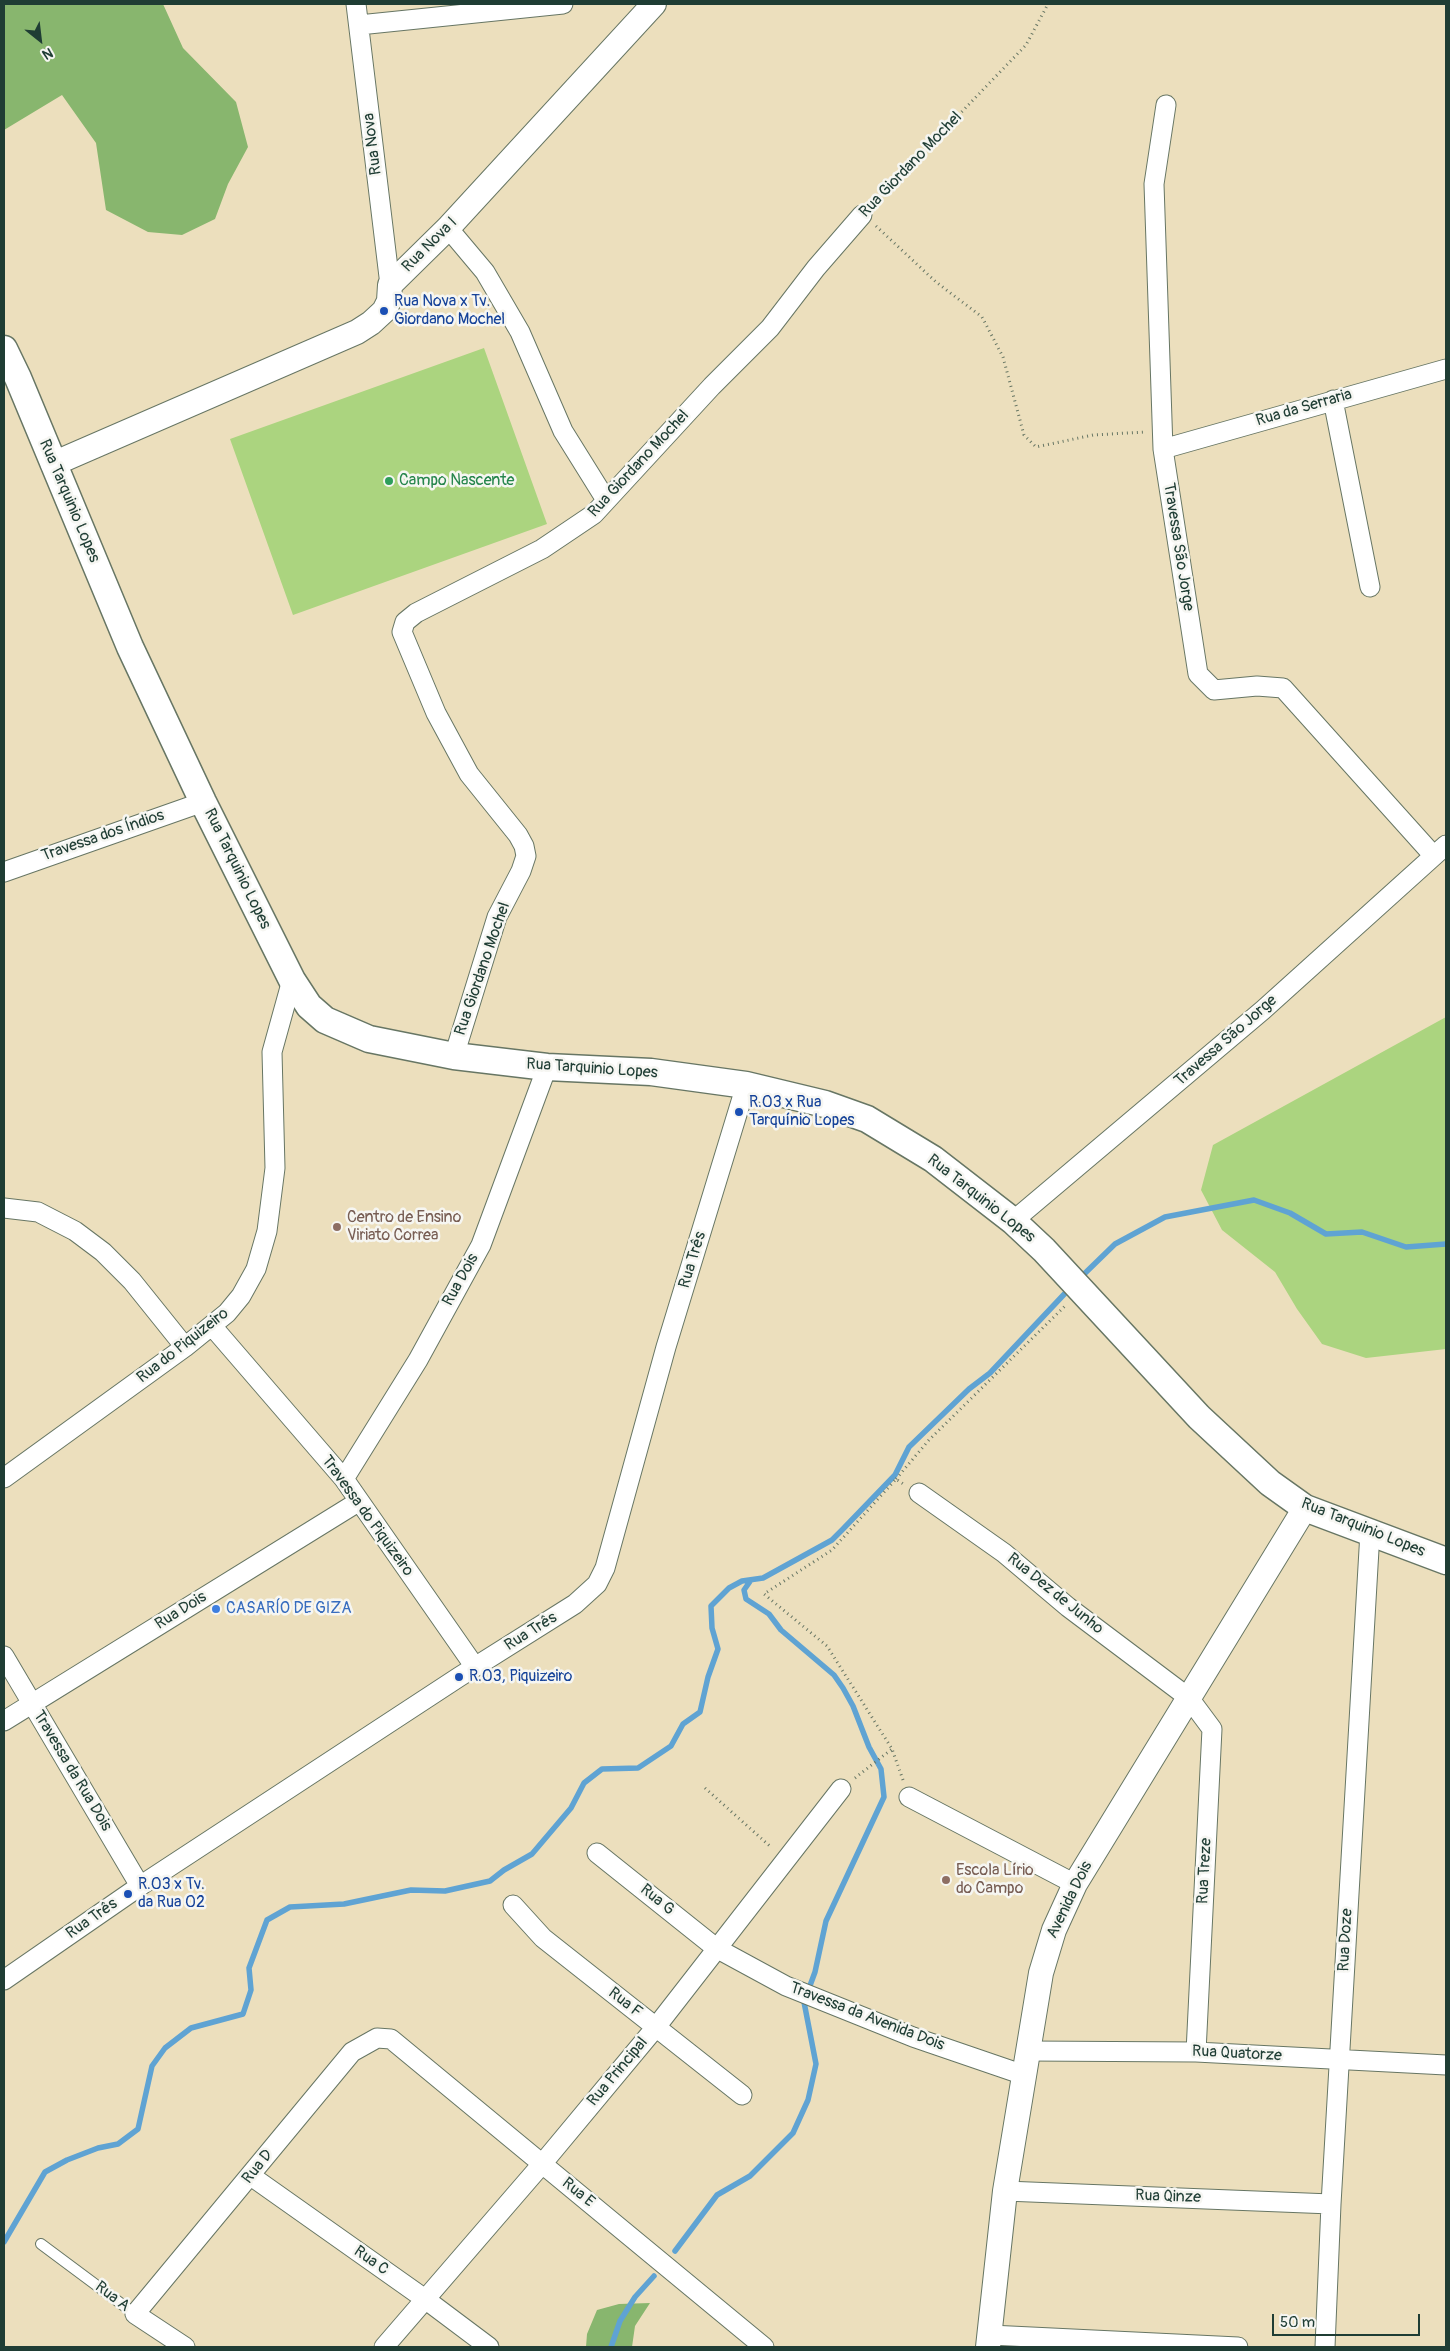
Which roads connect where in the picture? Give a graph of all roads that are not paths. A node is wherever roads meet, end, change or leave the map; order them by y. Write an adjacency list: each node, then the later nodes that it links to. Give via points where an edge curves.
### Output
1 (356, 4): 4 (street, Rua Nova)
2 (563, 4): 4 (street)
3 (654, 4): 7 (street, Rua Nova I)
4 (359, 24): 8 (street, Rua Nova)
5 (1166, 105): 12 (street, Travessa São Jorge, via 1154,184)
6 (862, 215): 14 (street, Rua Giordano Mochel, via 770,328)
7 (448, 228): 8 (street, Rua Nova I); 14 (street, via 485,272 520,332 563,431)
8 (390, 285): 13 (street, Rua Nova I, via 389,301 384,311 358,332)
9 (4, 349): 13 (main road, Rua Tarquinio Lopes)
10 (1446, 369): 11 (street, Rua da Serraria)
11 (1333, 400): 12 (street, Rua da Serraria); 15 (street)
12 (1162, 440): 17 (street, Travessa São Jorge, via 1198,674 1214,690 1257,686 1283,688)
13 (53, 464): 16 (main road, Rua Tarquinio Lopes, via 130,647)
14 (606, 500): 20 (street, Rua Giordano Mochel, via 594,514 542,548 416,613 405,622 402,632 436,713 469,774 518,835 526,856 498,917)
15 (1370, 587)
16 (203, 802): 18 (street, Travessa dos Índios); 19 (main road, Rua Tarquinio Lopes)
17 (1439, 850): 24 (street, Travessa São Jorge, via 1263,1010)
18 (4, 872)
19 (292, 980): 20 (main road, Rua Tarquinio Lopes, via 309,1006 325,1020 345,1030 368,1039); 25 (street, Rua do Piquizeiro, via 272,1052 275,1168 267,1231 256,1269 241,1296)
20 (454, 1056): 21 (main road, Rua Tarquinio Lopes)
21 (547, 1067): 22 (main road, Rua Tarquinio Lopes, via 651,1072); 28 (street, Rua Dois, via 481,1245 418,1360)
22 (746, 1085): 24 (main road, Rua Tarquinio Lopes, via 825,1104 867,1119 933,1159); 35 (street, Rua Três, via 666,1347 605,1568 586,1596)
23 (4, 1208): 26 (street, via 38,1212 76,1231 103,1252 132,1282)
24 (1013, 1221): 31 (main road, Rua Tarquinio Lopes, via 1199,1417 1270,1483)
25 (212, 1326): 26 (street, Rua do Piquizeiro); 28 (street, Travessa do Piquizeiro)
26 (185, 1347): 27 (street, Rua do Piquizeiro)
27 (4, 1478)
28 (344, 1479): 30 (street, Travessa do Piquizeiro)
29 (919, 1493): 36 (street, Rua Dez de Junho, via 1004,1553 1068,1607)
30 (358, 1502): 35 (street, Travessa do Piquizeiro); 37 (street, Rua Dois)
31 (1305, 1508): 32 (main road, Rua Tarquinio Lopes); 36 (street, Avenida Dois)
32 (1370, 1532): 33 (main road, Rua Tarquinio Lopes); 51 (street, Rua Doze)
33 (1446, 1561)
34 (4, 1656): 37 (street, Travessa da Rua Dois)
35 (476, 1667): 43 (street, Rua Três)
36 (1189, 1698): 42 (street, Avenida Dois); 50 (street, Rua Treze, via 1212,1729)
37 (32, 1703): 38 (street, Rua Dois); 43 (street, Travessa da Rua Dois)
38 (4, 1721)
39 (841, 1789): 45 (street, Rua Principal)
40 (909, 1798): 42 (street)
41 (597, 1853): 45 (street, Rua G)
42 (1075, 1884): 49 (street, Avenida Dois, via 1046,1952)
43 (140, 1886): 46 (street, Rua Três)
44 (514, 1905): 47 (street, Rua F, via 543,1938)
45 (716, 1948): 47 (street, Rua Principal); 53 (street, Travessa da Avenida Dois, via 795,1989 913,2037)
46 (4, 1980)
47 (656, 2027): 54 (street, Rua F); 55 (street, Rua Principal)
48 (392, 2039): 55 (street, Rua E); 56 (street, Rua D, via 377,2038 352,2052)
49 (1028, 2051): 50 (street, Rua Quatorze); 53 (street, Avenida Dois)
50 (1196, 2052): 51 (street, Rua Quatorze)
51 (1339, 2059): 52 (street, Rua Quatorze); 58 (street, Rua Doze)
52 (1446, 2065)
53 (1024, 2076): 57 (street, Avenida Dois)
54 (742, 2095)
55 (542, 2164): 60 (street, Rua Principal); 66 (street, Rua E)
56 (250, 2176): 60 (street, Rua C); 61 (street, Rua D)
57 (1005, 2191): 58 (street, Rua Qinze); 62 (street, Avenida Dois)
58 (1331, 2204): 68 (street, Rua Doze)
59 (41, 2244): 61 (lane, Rua A)
60 (425, 2299): 64 (street, Rua Principal); 65 (street, Rua C)
61 (135, 2314): 63 (street, Rua A)
62 (989, 2341): 67 (street)
63 (185, 2347)
64 (384, 2347)
65 (490, 2347)
66 (764, 2347)
67 (1238, 2347)
68 (1325, 2347)

